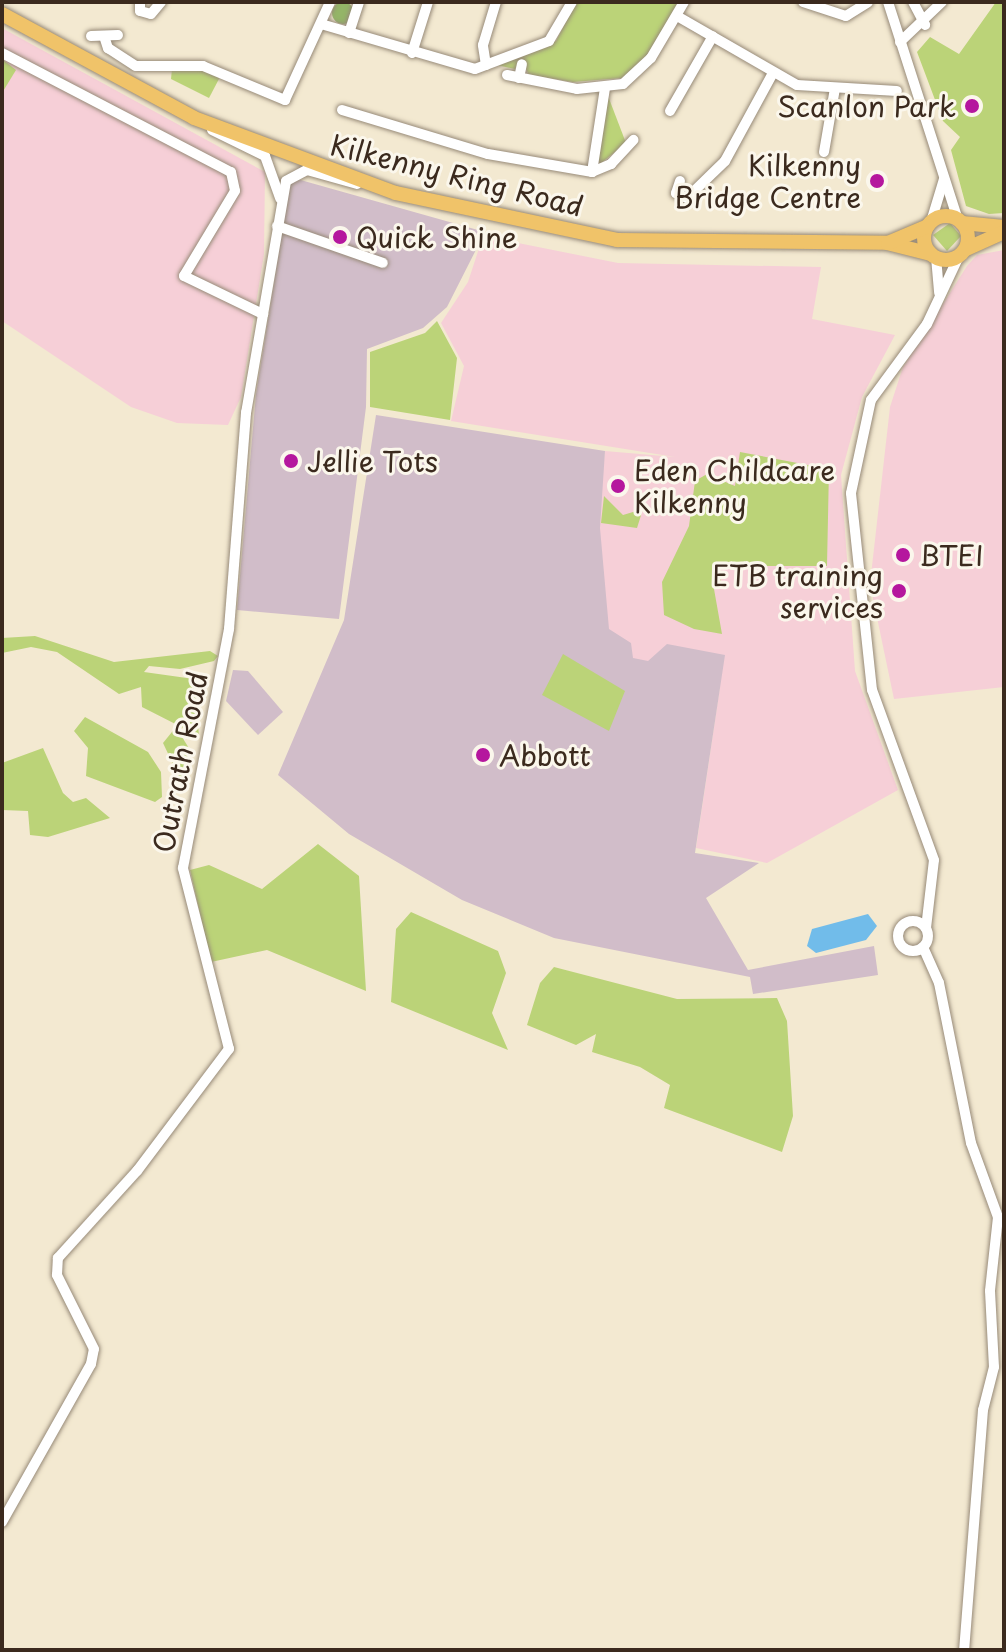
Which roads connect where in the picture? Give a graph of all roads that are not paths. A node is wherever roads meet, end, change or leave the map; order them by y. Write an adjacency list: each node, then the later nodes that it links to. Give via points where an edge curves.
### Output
1 (140, 2): 2 (street, via 140,11 151,14)
2 (161, 2)
3 (330, 2): 16 (street)
4 (359, 2): 18 (street)
5 (428, 2): 25 (street)
6 (496, 2): 27 (street, via 483,45)
7 (572, 2): 27 (street, via 549,41)
8 (684, 2): 15 (street)
9 (803, 2): 10 (street, via 846,16)
10 (868, 2)
11 (888, 2): 23 (street)
12 (913, 2): 17 (street)
13 (942, 2): 17 (street)
14 (2, 14): 34 (highway, Kilkenny Ring Road)
15 (677, 16): 22 (street); 29 (street, via 640,73)
16 (321, 24): 18 (street); 21 (street, via 285,100 203,66 136,66 108,48)
17 (925, 25): 23 (street)
18 (349, 33): 25 (street)
19 (118, 35): 21 (street)
20 (91, 36): 21 (street)
21 (104, 36)
22 (713, 36): 28 (street); 33 (street)
23 (900, 42): 38 (street)
24 (2, 53): 51 (street, via 231,172 235,191 184,276)
25 (412, 53): 27 (street, via 463,70)
26 (522, 64): 29 (street, via 513,76)
27 (486, 65)
28 (773, 73): 30 (street, via 807,88); 39 (street, via 725,161 687,198 676,193)
29 (605, 88): 37 (street)
30 (835, 88): 31 (street); 36 (street)
31 (897, 91)
32 (342, 110): 37 (street, via 367,112 488,154)
33 (670, 111)
34 (194, 118): 40 (highway, Kilkenny Ring Road); 41 (street, Outrath Road, via 265,156)
35 (633, 140): 37 (street, via 611,164)
36 (824, 152)
37 (592, 172)
38 (944, 178): 42 (street); 43 (street)
39 (680, 181)
40 (371, 186): 41 (street, via 298,170); 46 (highway, Kilkenny Ring Road, via 617,240)
41 (280, 200): 44 (street, Outrath Road)
42 (960, 221): 43 (highway, Kilkenny Ring Road); 45 (highway); 47 (highway)
43 (930, 224): 46 (highway, Kilkenny Ring Road); 48 (highway)
44 (277, 226): 49 (street); 51 (street, Outrath Road)
45 (1004, 229): 47 (highway)
46 (887, 243): 48 (highway, Kilkenny Ring Road)
47 (962, 252): 48 (highway, Kilkenny Ring Road); 50 (street)
48 (934, 256): 50 (street)
49 (383, 263)
50 (939, 295): 52 (street, via 871,400 851,493 872,690 932,850 933,908)
51 (263, 314): 54 (street, Outrath Road, via 246,413 229,629 183,868 229,1049 157,1147 58,1258 57,1275 93,1356)
52 (922, 925): 53 (street); 53 (street, via 906,923 898,936 907,950)
53 (923, 947): 55 (street, via 939,983 971,1143 998,1217 990,1291 994,1367 983,1410)
54 (2, 1522)
55 (964, 1650)

